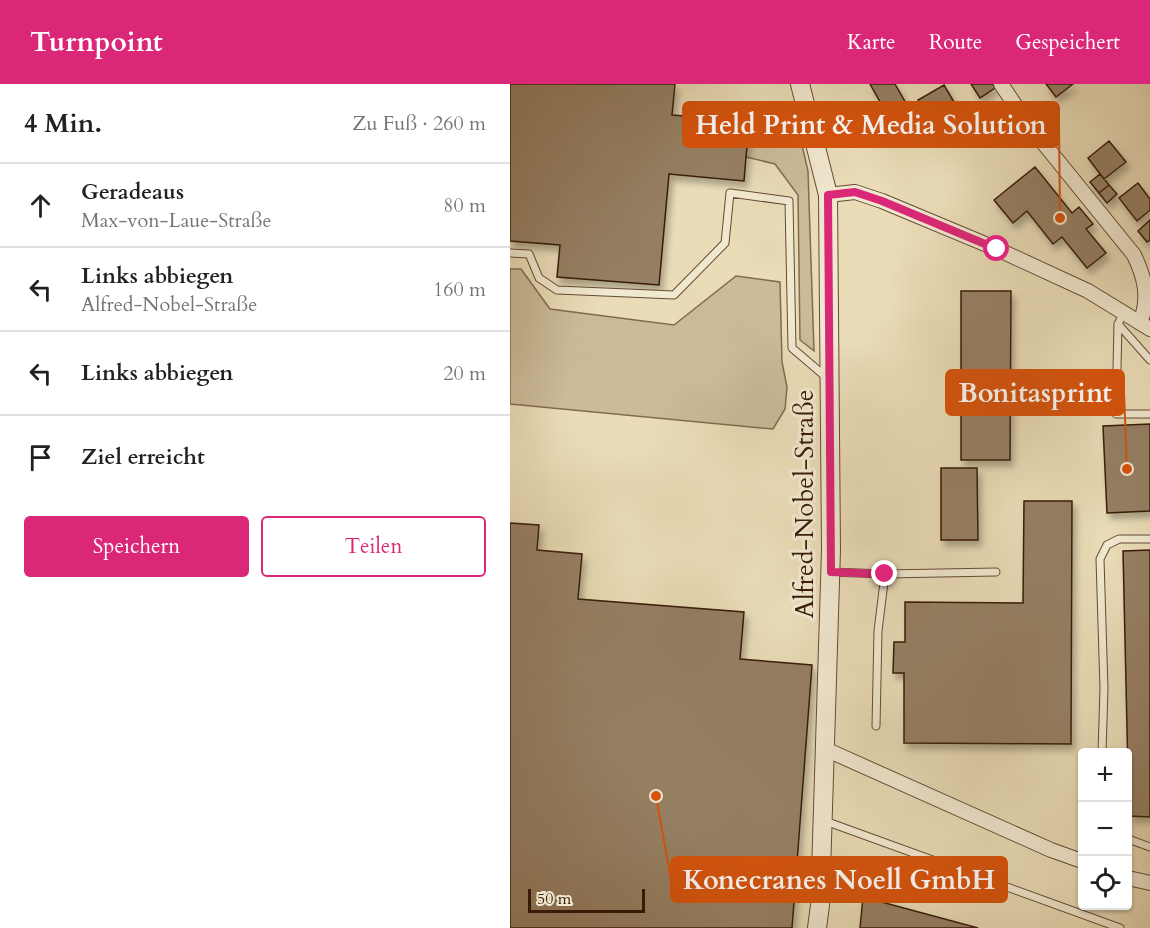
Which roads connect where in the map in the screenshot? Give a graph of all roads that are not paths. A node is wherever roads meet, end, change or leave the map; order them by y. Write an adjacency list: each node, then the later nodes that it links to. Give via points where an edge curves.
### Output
1 (800, 84): 3 (street, Alfred-Nobel-Straße)
2 (1001, 84): 6 (street, via 1028,124 1134,255 1146,287)
3 (828, 195): 5 (street, via 855,192 997,249 1088,291); 8 (street, Alfred-Nobel-Straße)
4 (510, 253): 8 (lane, via 529,254 539,278 557,290 674,296 725,243 730,192 789,201 792,348)
5 (1121, 318): 6 (street); 7 (lane); 9 (lane, via 1116,414)
6 (1145, 326)
7 (1150, 360)
8 (830, 381): 11 (street, Alfred-Nobel-Straße)
9 (1150, 414)
10 (1150, 538): 15 (lane, via 1113,542 1100,559)
11 (831, 572): 13 (lane); 16 (street, Alfred-Nobel-Straße)
12 (996, 572): 13 (lane)
13 (885, 574): 14 (lane, via 878,630)
14 (876, 726)
15 (1102, 748)
16 (825, 749): 17 (street, Alfred-Nobel-Straße); 20 (street)
17 (823, 820): 23 (street, Alfred-Nobel-Straße); 24 (lane)
18 (1132, 840): 19 (lane)
19 (1150, 847)
20 (1078, 859)
21 (1132, 879): 22 (street)
22 (1150, 883)
23 (817, 928)
24 (1120, 928)

